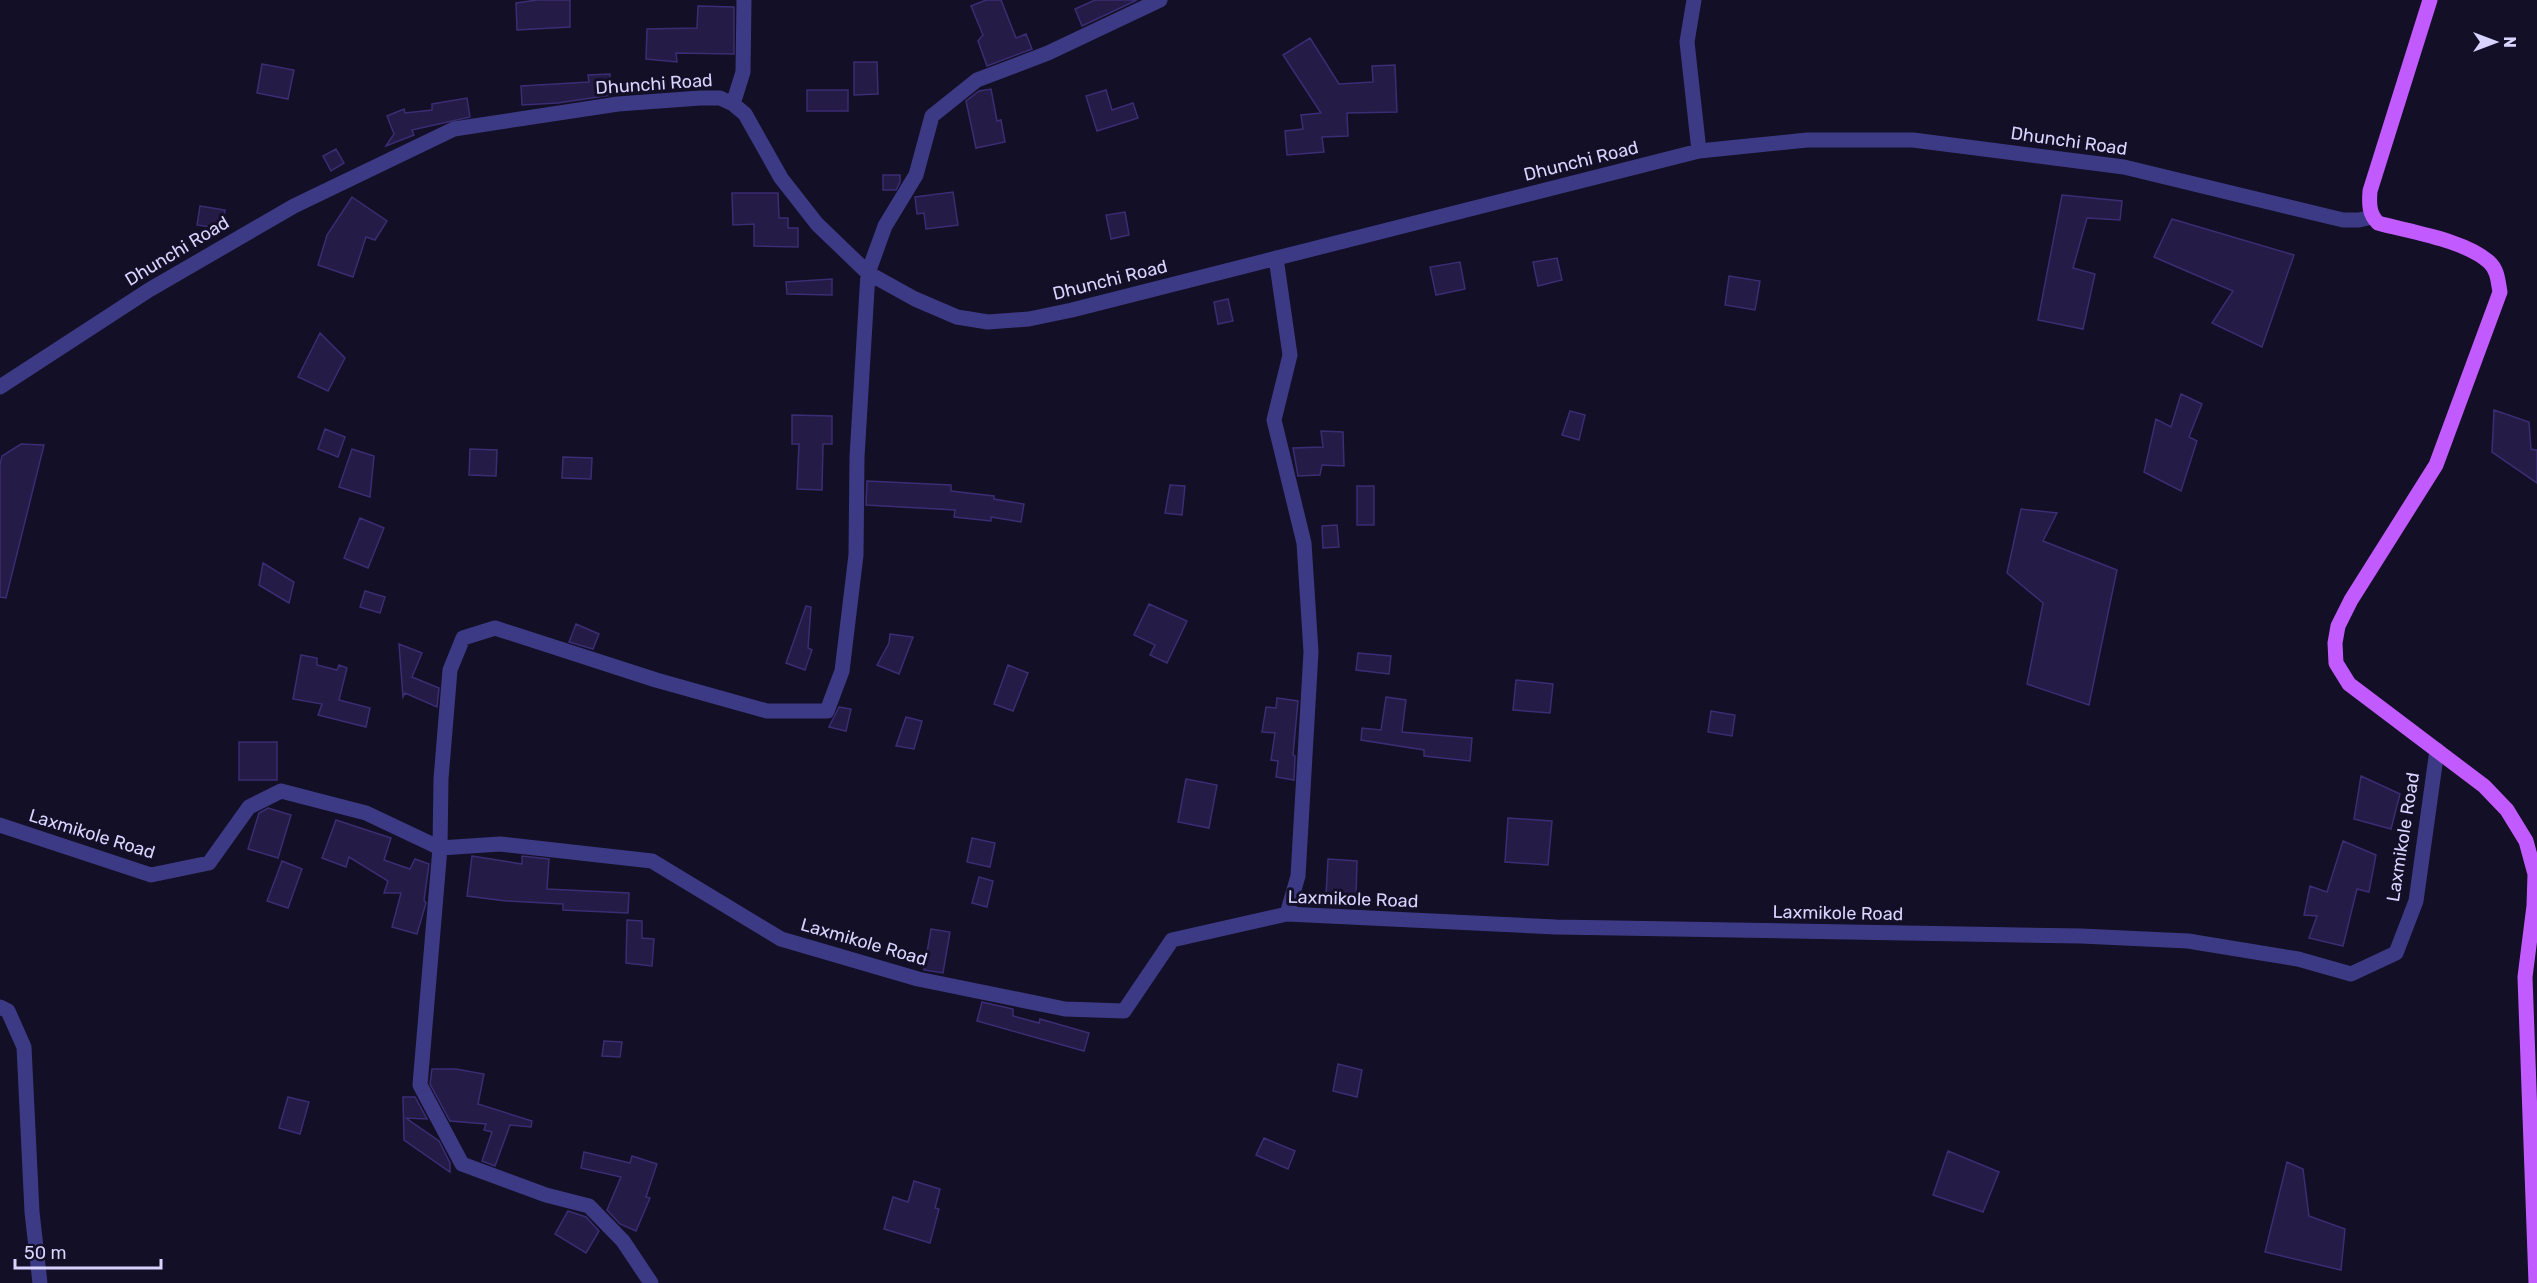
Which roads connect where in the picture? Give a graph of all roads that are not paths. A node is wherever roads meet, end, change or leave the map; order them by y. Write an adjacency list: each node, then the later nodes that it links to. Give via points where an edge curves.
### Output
1 (744, 0): 5 (street, via 743,72)
2 (1160, 0): 9 (street, via 1048,53 976,80 932,116 916,175 885,226)
3 (1694, 0): 6 (street, via 1687,42)
4 (2430, 0): 7 (main road, via 2370,191)
5 (733, 104): 9 (street, Dhunchi Road, via 745,114 781,178 810,215); 10 (street, Dhunchi Road, via 720,98 700,98 618,104 454,129 294,206 149,290)
6 (1700, 151): 7 (street, Dhunchi Road, via 1806,140 1913,140 2124,167 2343,220); 8 (street, Dhunchi Road)
7 (2372, 217): 11 (main road, via 2378,223 2476,253 2491,263 2498,275 2495,308 2436,465 2351,600 2338,626 2335,643 2336,663 2349,684)
8 (1276, 258): 9 (street, Dhunchi Road, via 1072,310 988,322 957,317); 14 (street, via 1290,355 1274,420 1304,543 1311,652 1298,876)
9 (868, 273): 13 (street, via 857,446 856,555 842,671 827,711 767,711 495,628 463,638 450,670)
10 (0, 387)
11 (2437, 750): 14 (street, Laxmikole Road, via 2416,901 2396,953 2351,975 2298,959 2188,941 1556,927); 18 (main road, via 2484,786 2507,810 2526,841 2535,874 2525,977)
12 (0, 825): 13 (street, Laxmikole Road, via 151,875 209,863 249,807 281,791 366,813)
13 (440, 848): 14 (street, Laxmikole Road, via 500,844 652,861 781,939 918,979 1065,1009 1124,1011 1172,940); 17 (street, via 420,1085 462,1164 546,1195 589,1206 623,1241)
14 (1287, 914)
15 (0, 1007): 16 (street, via 8,1011 24,1047 32,1212)
16 (40, 1283)
17 (651, 1283)
18 (2536, 1283)

